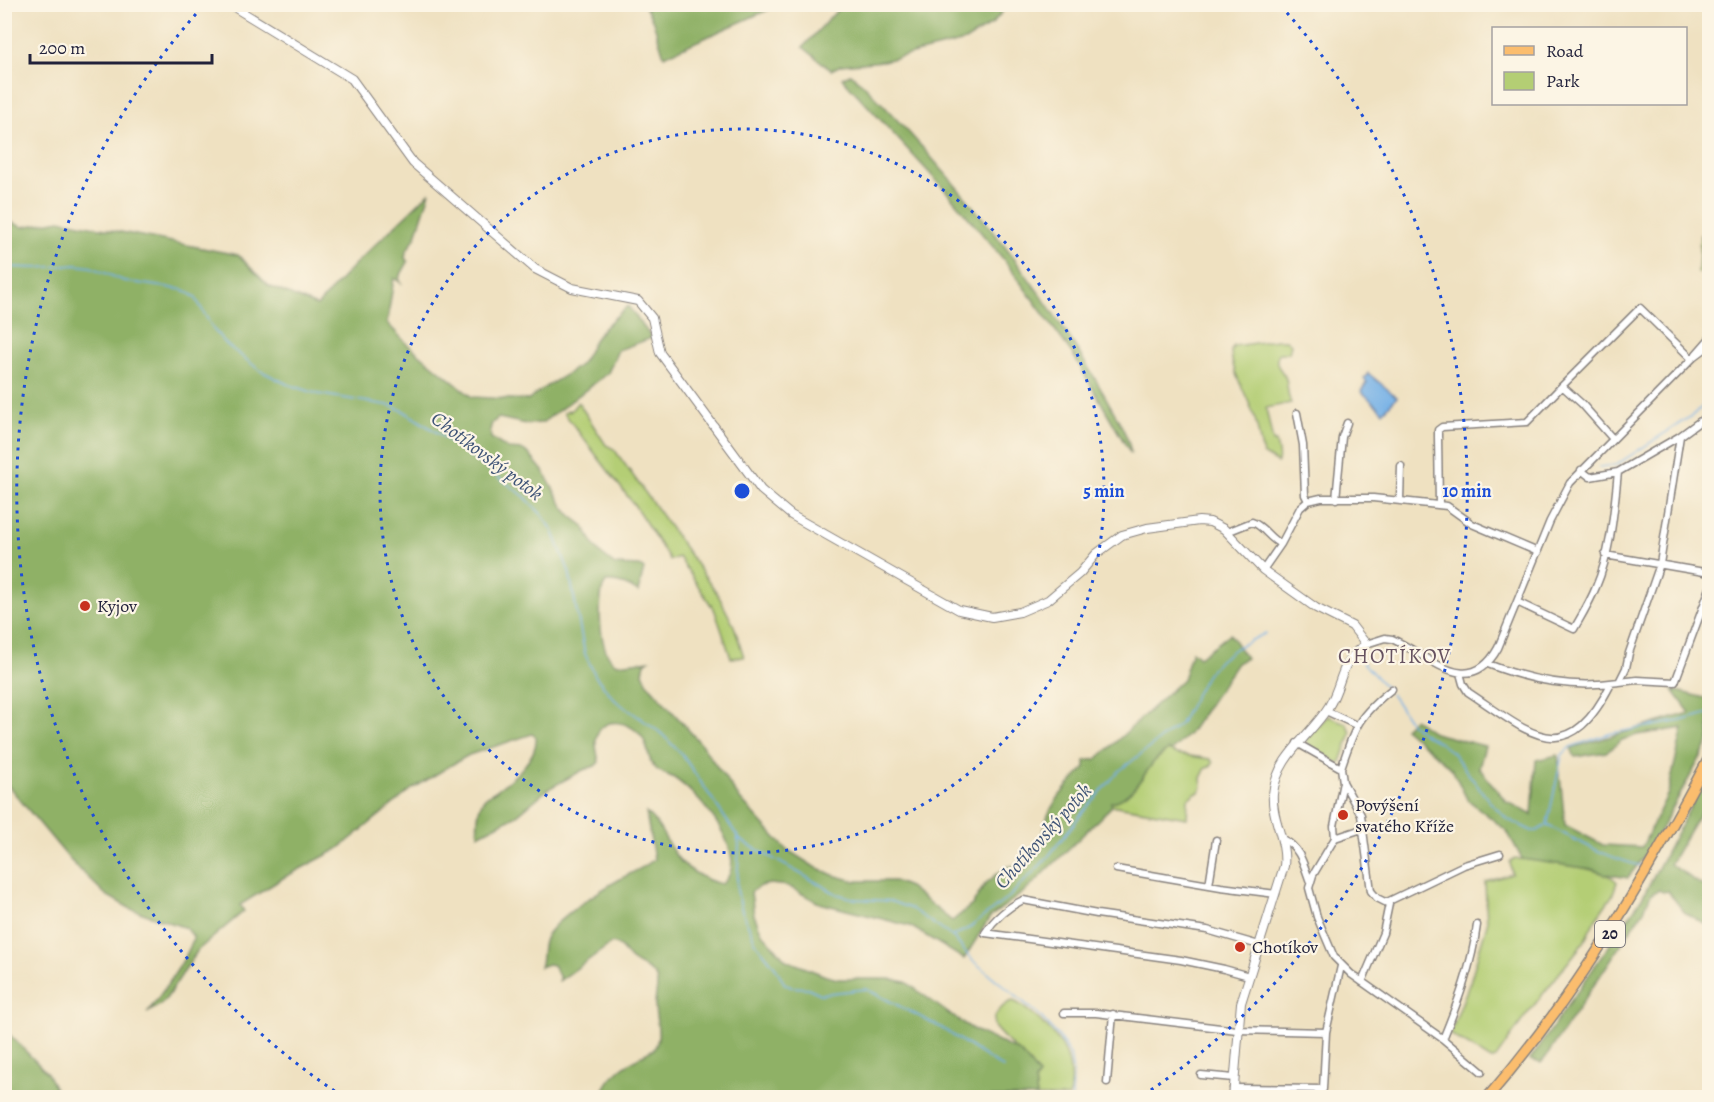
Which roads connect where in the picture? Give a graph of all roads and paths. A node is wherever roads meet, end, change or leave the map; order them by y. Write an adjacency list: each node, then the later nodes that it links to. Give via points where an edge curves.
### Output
1 (229, 4): 18 (street, via 352,79 413,163 534,269 572,288 638,301 652,318 660,353 761,490 791,515 959,610 992,617 1020,612 1048,600 1114,539 1132,531 1199,521 1219,525)
2 (1710, 338): 4 (street)
3 (1710, 345): 4 (street)
4 (1693, 358): 5 (street, via 1640,308); 10 (street)
5 (1562, 386): 10 (street); 17 (street, via 1527,422 1440,428)
6 (1297, 414): 16 (street, via 1304,445)
7 (1710, 414): 9 (street)
8 (1347, 423): 14 (street)
9 (1680, 436): 13 (street); 22 (street)
10 (1612, 439): 12 (street)
11 (1401, 466): 15 (street)
12 (1581, 470): 13 (street, via 1590,477); 20 (street, via 1561,497)
13 (1618, 472): 21 (street)
14 (1336, 499): 15 (street); 16 (street)
15 (1400, 500): 17 (street)
16 (1308, 501): 19 (street, via 1300,508)
17 (1439, 505): 20 (street, via 1451,507 1472,524)
18 (1227, 532): 19 (street, via 1252,522); 23 (street)
19 (1281, 544): 23 (street)
20 (1538, 552): 26 (street)
21 (1605, 555): 22 (street); 26 (street, via 1597,586 1574,629)
22 (1660, 564): 24 (street); 30 (street)
23 (1263, 570): 27 (street, via 1316,608 1352,626)
24 (1710, 573)
25 (1710, 588): 30 (street, via 1675,682)
26 (1517, 603): 28 (street)
27 (1366, 644): 29 (street, via 1392,639 1445,669); 33 (street, via 1341,672)
28 (1488, 664): 29 (street, via 1478,671); 31 (street, via 1526,678 1558,684)
29 (1461, 673): 31 (street, via 1468,692 1521,727 1551,738 1576,730)
30 (1619, 682): 31 (street)
31 (1611, 684)
32 (1389, 691): 34 (street)
33 (1326, 711): 34 (street); 35 (street)
34 (1356, 725): 37 (street)
35 (1297, 743): 37 (street); 42 (street, via 1286,758 1274,789 1274,810)
36 (1710, 756): 67 (main road, 20, via 1600,949)
37 (1341, 768): 38 (street)
38 (1343, 782): 39 (street, via 1357,805); 40 (street)
39 (1362, 829): 40 (street); 48 (street, via 1371,891)
40 (1335, 838): 45 (street)
41 (1216, 840): 46 (street)
42 (1284, 840): 45 (street, via 1298,852); 47 (street, via 1284,866)
43 (1500, 854): 48 (street, via 1464,865)
44 (1116, 869): 46 (street)
45 (1310, 882): 51 (street, via 1317,917)
46 (1209, 885): 47 (street)
47 (1276, 894): 50 (street)
48 (1388, 902): 53 (street, via 1383,933)
49 (1477, 925): 58 (street, via 1465,979)
50 (1259, 945): 52 (street); 52 (street, via 1207,930 1023,900 995,918 985,933 1181,960)
51 (1341, 966): 53 (street); 57 (street)
52 (1249, 976): 56 (street)
53 (1362, 982): 58 (street)
54 (1064, 1014): 55 (street)
55 (1113, 1014): 56 (street); 62 (street)
56 (1237, 1030): 57 (street); 61 (street)
57 (1326, 1032): 64 (street)
58 (1443, 1039): 59 (street)
59 (1482, 1072)
60 (1201, 1075): 61 (street)
61 (1234, 1078): 63 (street)
62 (1107, 1082)
63 (1233, 1088): 64 (street); 65 (street)
64 (1323, 1089): 66 (street)
65 (1233, 1098)
66 (1322, 1098)
67 (1487, 1098)

